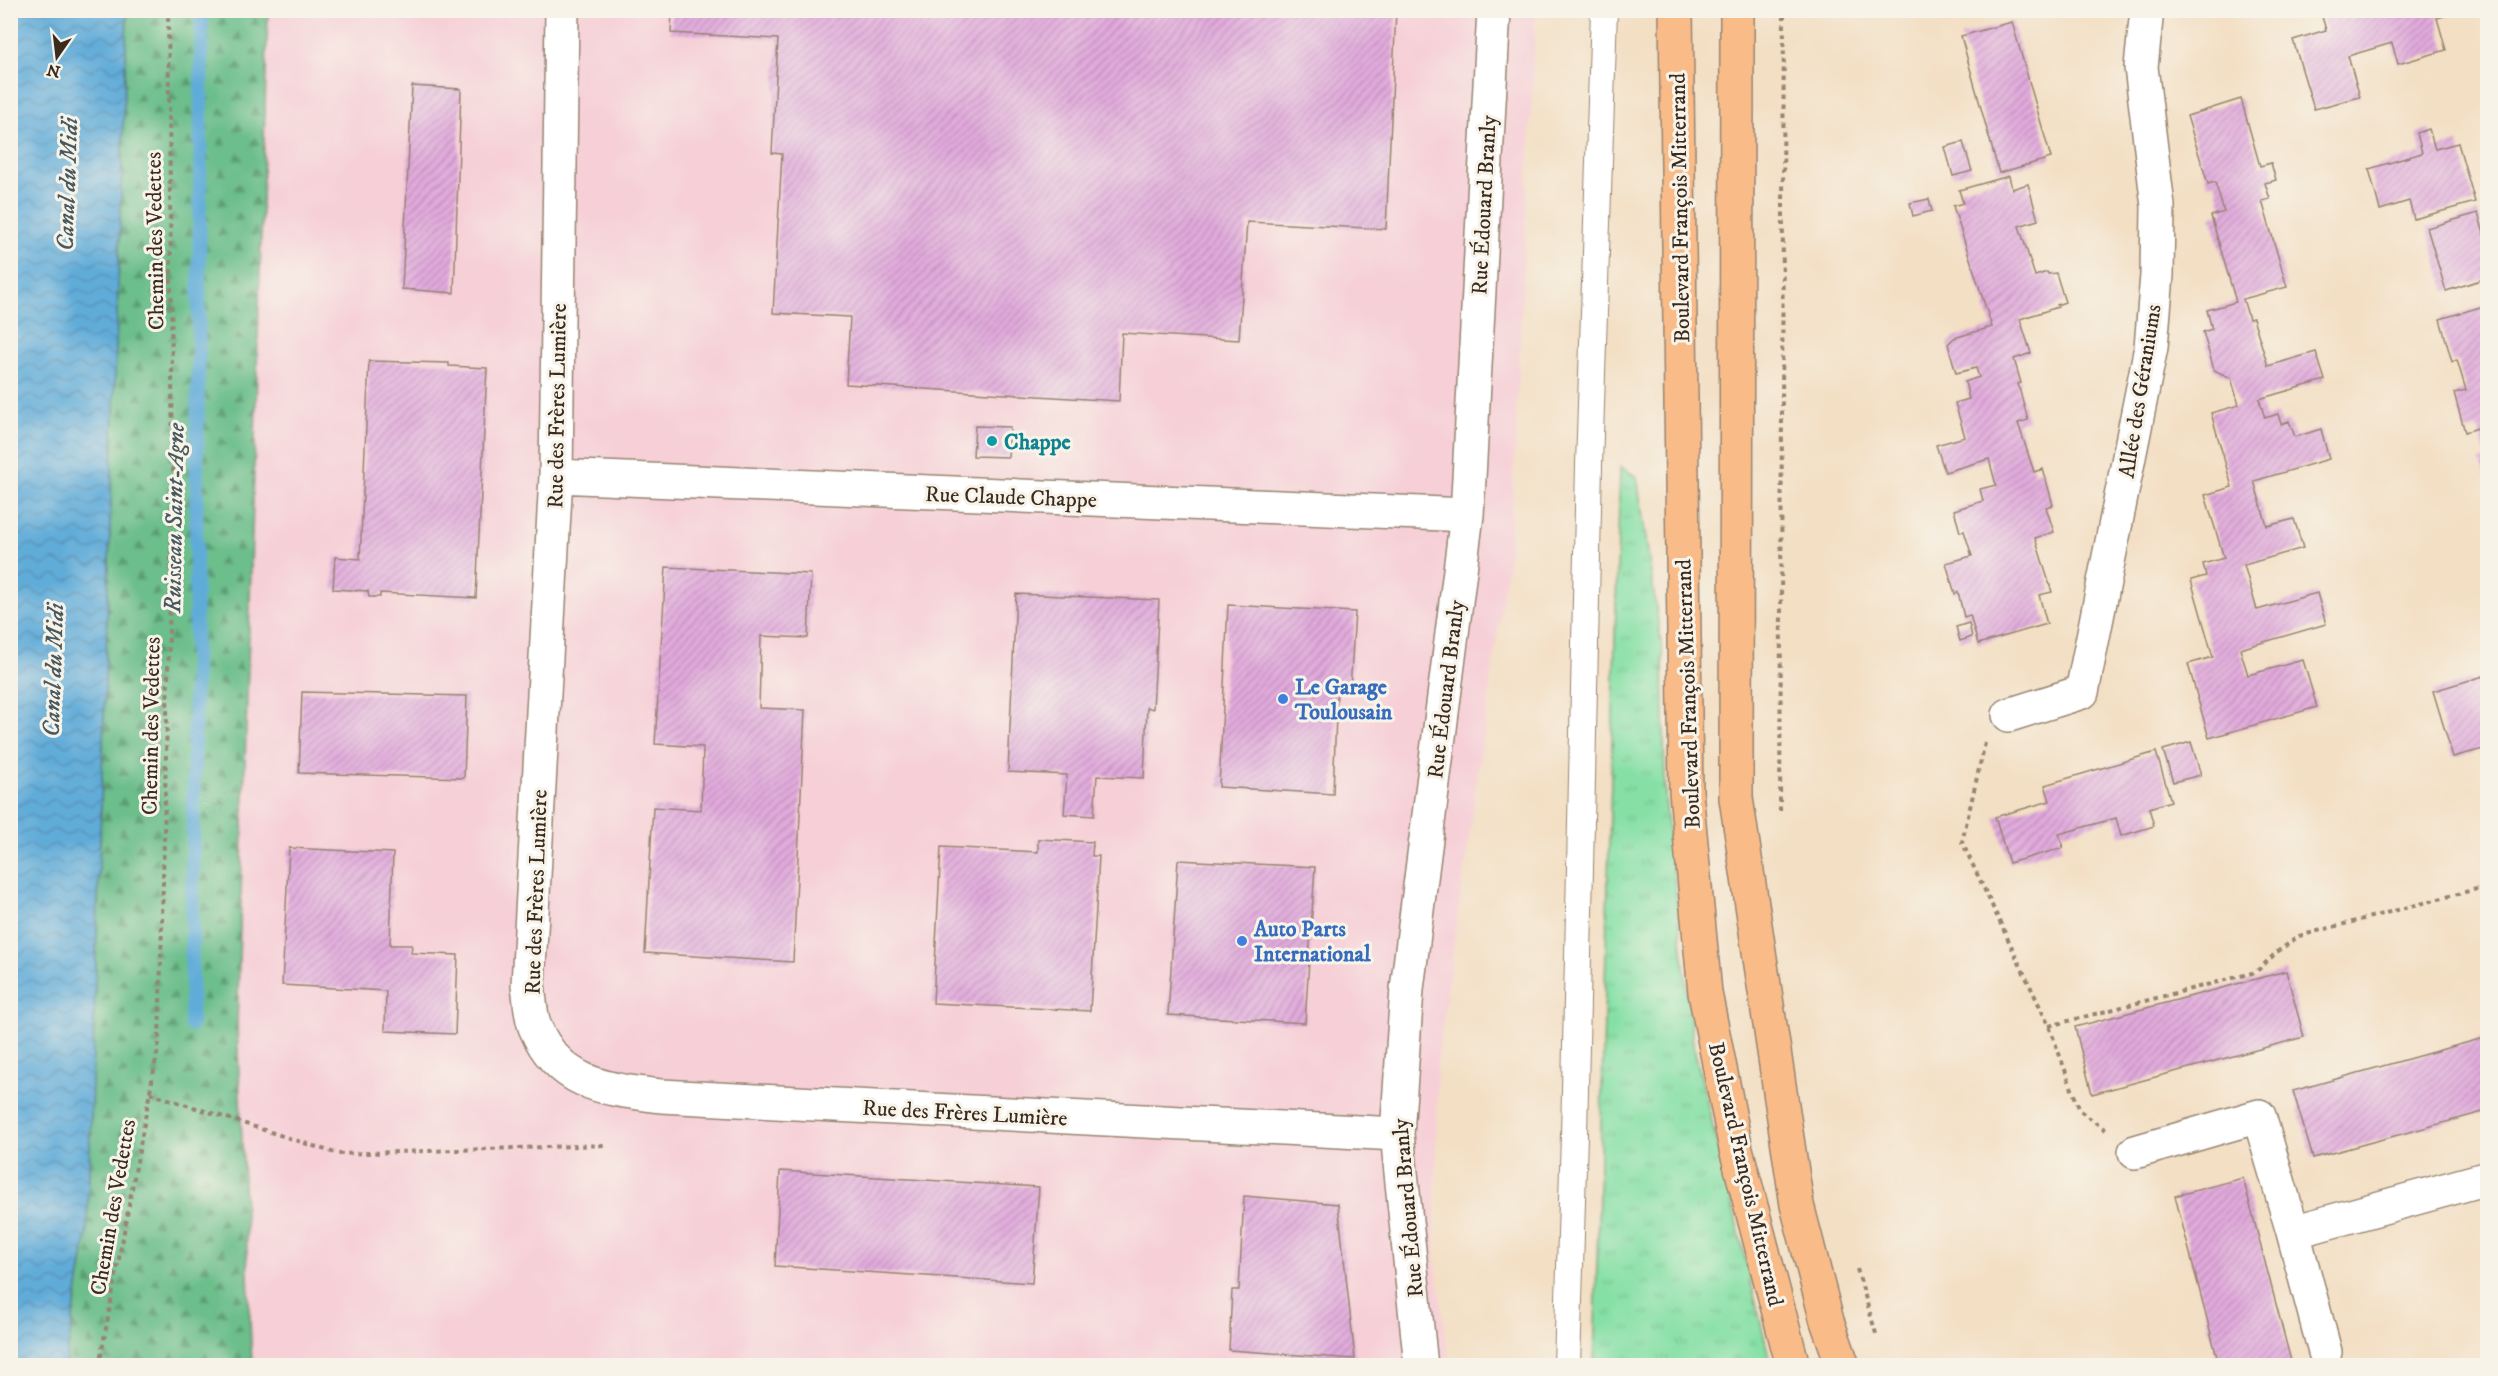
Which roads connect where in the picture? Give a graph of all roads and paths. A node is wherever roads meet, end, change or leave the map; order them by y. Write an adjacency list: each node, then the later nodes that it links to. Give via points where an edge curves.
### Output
1 (168, 10): 15 (path, Chemin des Vedettes, via 173,469 159,1043)
2 (562, 10): 9 (street, Rue des Frères Lumière)
3 (1494, 10): 10 (street, Rue Édouard Branly)
4 (1604, 10): 26 (lane)
5 (1676, 10): 27 (main road, Boulevard François Mitterrand, via 1686,791 1705,993 1736,1149)
6 (1737, 10): 28 (main road, Boulevard François Mitterrand, via 1736,798 1797,1205)
7 (1784, 10): 12 (path)
8 (2147, 10): 11 (street, Allée des Géraniums, via 2140,67 2158,206 2151,347 2142,393 2082,692)
9 (556, 476): 10 (street, Rue Claude Chappe); 16 (street, Rue des Frères Lumière, via 528,985 534,1025 547,1049 571,1074 604,1089 661,1096)
10 (1467, 515): 16 (street, Rue Édouard Branly, via 1407,989)
11 (2008, 715): 14 (path, via 1989,724 1962,842)
12 (1780, 822)
13 (2487, 886): 14 (path, via 2299,936 2256,972)
14 (2049, 1026): 18 (path, via 2080,1110)
15 (150, 1093): 17 (path, via 338,1154); 24 (path, Chemin des Vedettes)
16 (1397, 1134): 25 (street, Rue Édouard Branly)
17 (606, 1145)
18 (2135, 1152): 20 (street, via 2259,1116)
19 (2487, 1178): 20 (street)
20 (2293, 1232): 23 (street)
21 (1854, 1259): 22 (path)
22 (1880, 1345)
23 (2325, 1352)
24 (99, 1365)
25 (1421, 1365)
26 (1567, 1365)
27 (1793, 1365)
28 (1842, 1365)

